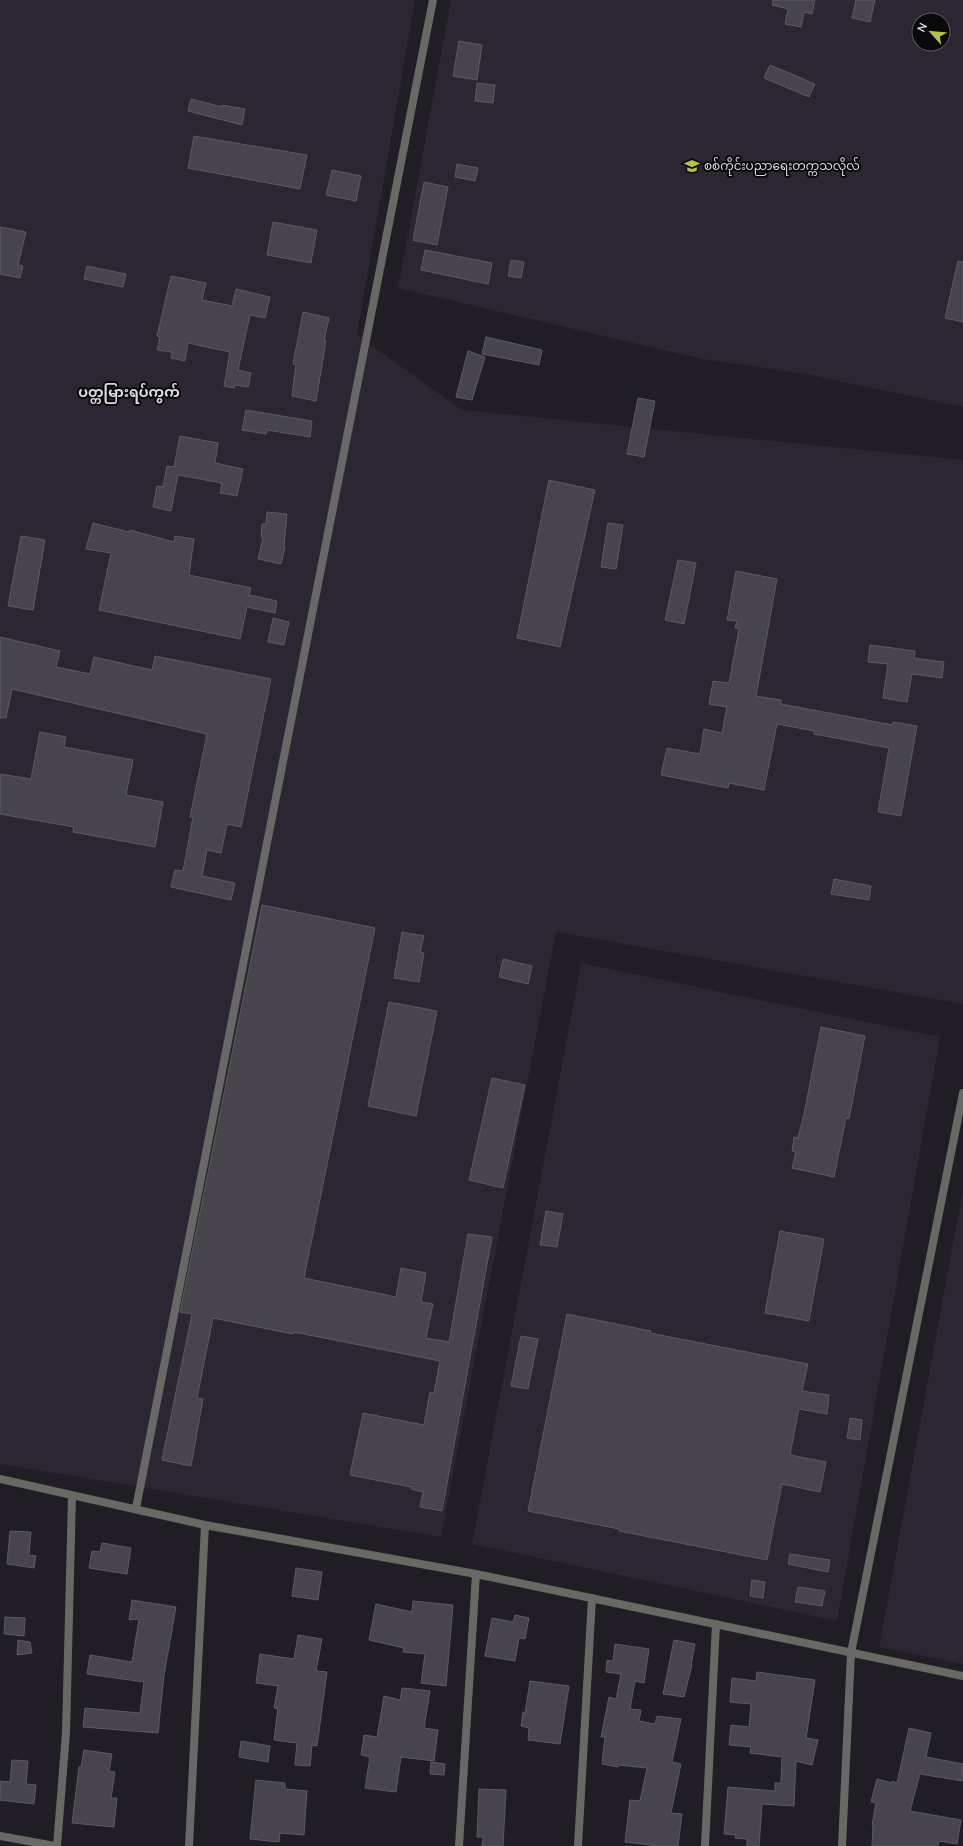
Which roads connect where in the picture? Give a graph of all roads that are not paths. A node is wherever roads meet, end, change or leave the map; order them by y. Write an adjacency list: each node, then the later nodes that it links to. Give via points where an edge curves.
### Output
1 (433, 0): 5 (street)
2 (963, 1094): 10 (street)
3 (0, 1479): 4 (street)
4 (72, 1496): 5 (street); 13 (street, via 66,1733)
5 (136, 1508): 6 (street)
6 (205, 1525): 7 (street); 14 (street)
7 (476, 1574): 8 (street); 15 (street)
8 (592, 1598): 9 (street); 16 (street)
9 (716, 1624): 10 (street); 17 (street)
10 (851, 1653): 11 (street); 18 (street)
11 (963, 1676)
12 (0, 1836): 13 (street)
13 (56, 1846)
14 (189, 1846)
15 (459, 1846)
16 (578, 1846)
17 (705, 1846)
18 (842, 1846)

